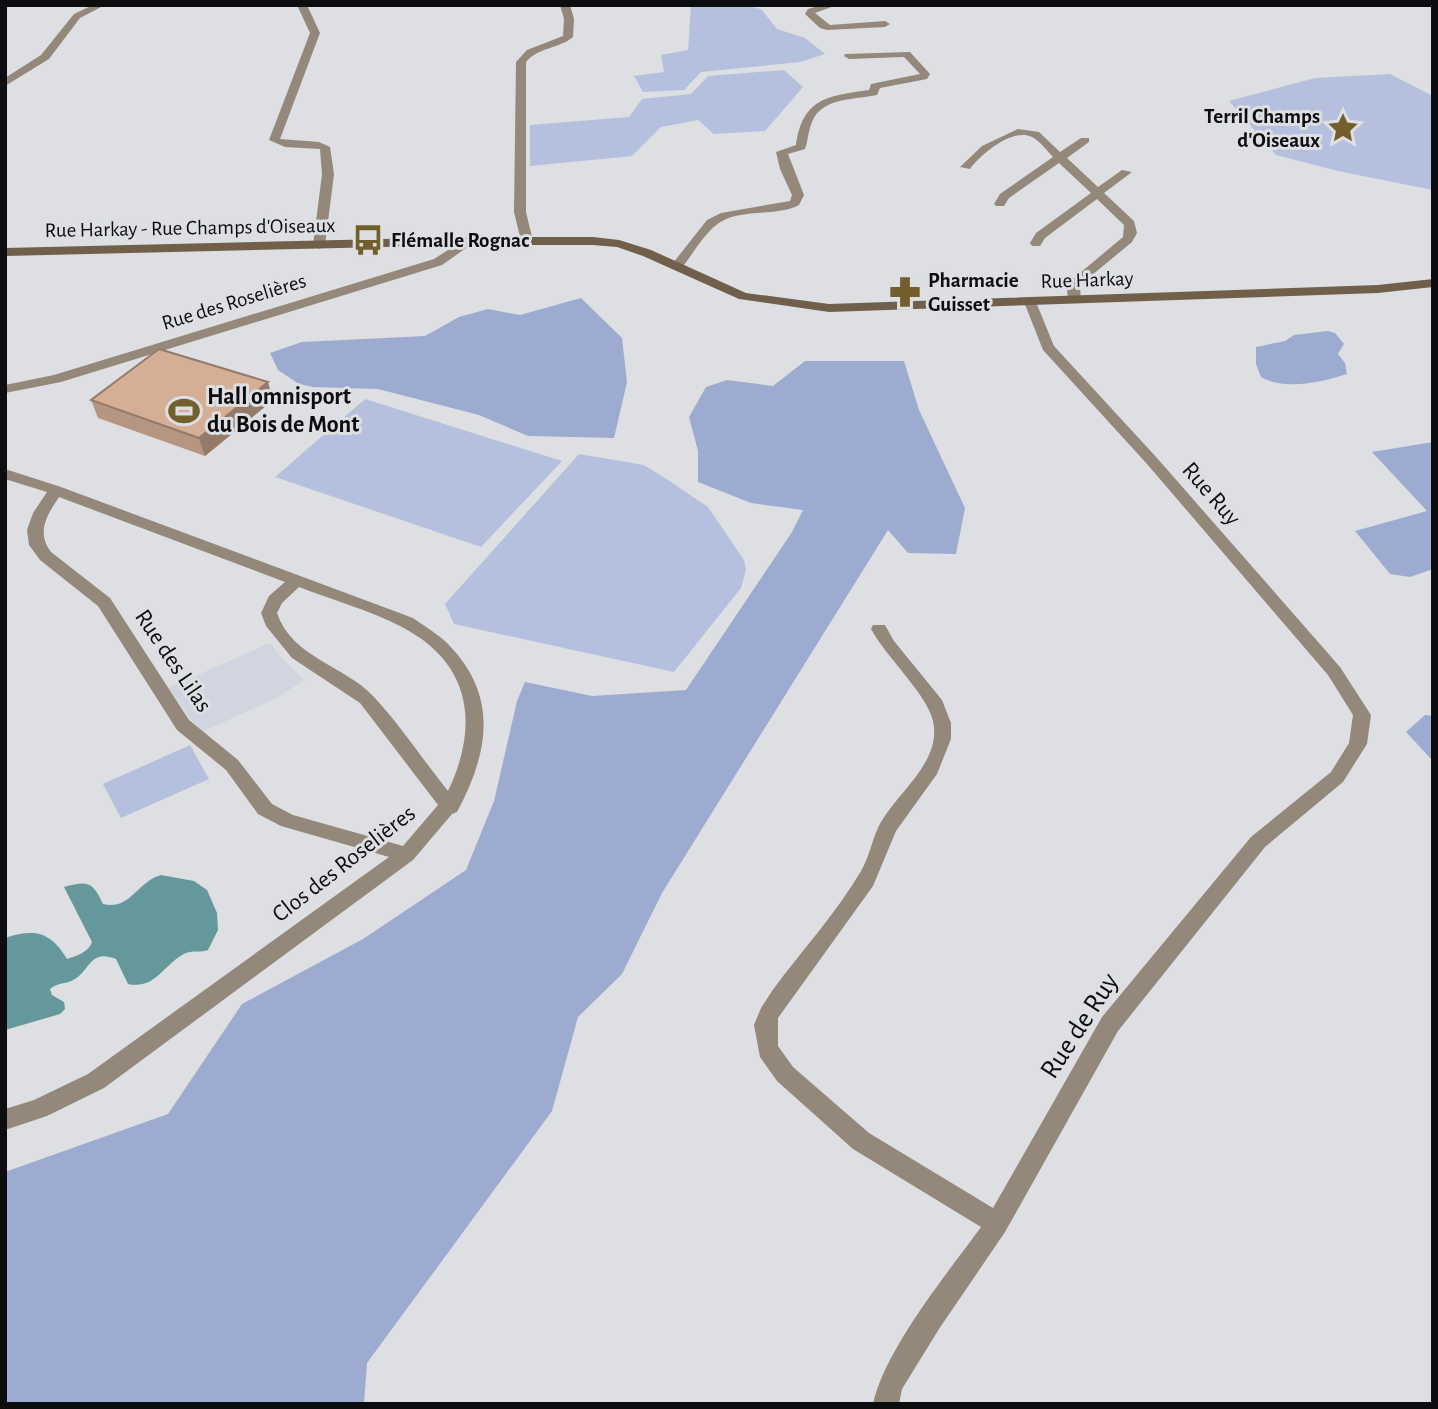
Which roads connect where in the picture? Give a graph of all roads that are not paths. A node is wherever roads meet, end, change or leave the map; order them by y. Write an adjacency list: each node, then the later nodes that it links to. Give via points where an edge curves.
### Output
1 (101, 5): 7 (street, via 77,16 45,57)
2 (302, 5): 17 (street, via 316,33 274,140 325,147 328,174)
3 (565, 5): 15 (street, via 568,37 534,50 521,62 520,212)
4 (832, 5): 5 (street, via 810,14 830,28)
5 (885, 24)
6 (849, 57): 19 (street, via 907,54 925,74 875,86 873,93 818,104 809,113 801,147 782,152 798,195 795,203 725,215 711,223)
7 (5, 83)
8 (1085, 140): 9 (street)
9 (1061, 157): 10 (street, via 1038,136 1020,132); 12 (street); 13 (street)
10 (965, 167)
11 (1126, 172): 12 (street)
12 (1098, 193): 16 (street); 22 (street, via 1130,224 1131,233 1074,283)
13 (1000, 204)
14 (468, 241): 15 (street, Rue Harkay - Rue Champs d'Oiseaux); 17 (street, Rue Harkay - Rue Champs d'Oiseaux); 24 (street, Rue des Roselières, via 438,262 56,379)
15 (527, 241): 19 (street, Rue Harkay - Rue Champs d'Oiseaux, via 619,244)
16 (1036, 243)
17 (319, 245): 18 (street, Rue Harkay - Rue Champs d'Oiseaux)
18 (5, 252)
19 (677, 266): 21 (street, Rue Harkay - Rue Champs d'Oiseaux)
20 (1433, 282): 22 (street, Rue Harkay, via 1378,289)
21 (743, 296): 23 (street, Rue Harkay, via 829,308)
22 (1076, 300): 23 (street, Rue Harkay)
23 (1030, 302): 29 (street, Rue Ruy, via 1048,347 1334,671)
24 (5, 389)
25 (5, 474): 26 (street, Clos des Roselières)
26 (56, 490): 27 (street, Clos des Roselières); 31 (street, Rue des Lilas, via 34,519 33,542 52,565 104,602 189,731 223,756 271,814)
27 (297, 580): 30 (street, via 272,605 272,622 305,661 366,699); 30 (street, Clos des Roselières, via 407,622 456,664 469,690 477,723 468,771)
28 (879, 629): 33 (street, via 942,715 941,752 888,827 865,881 768,1015 767,1046 785,1074 861,1141)
29 (1362, 715): 33 (street, Rue de Ruy, via 1359,744 1338,778 1258,842 1110,1024)
30 (450, 807): 31 (street, Clos des Roselières)
31 (406, 855): 32 (street, Clos des Roselières, via 96,1081)
32 (5, 1121)
33 (997, 1224): 34 (street, Rue de Ruy, via 930,1320 890,1385)
34 (886, 1404)

